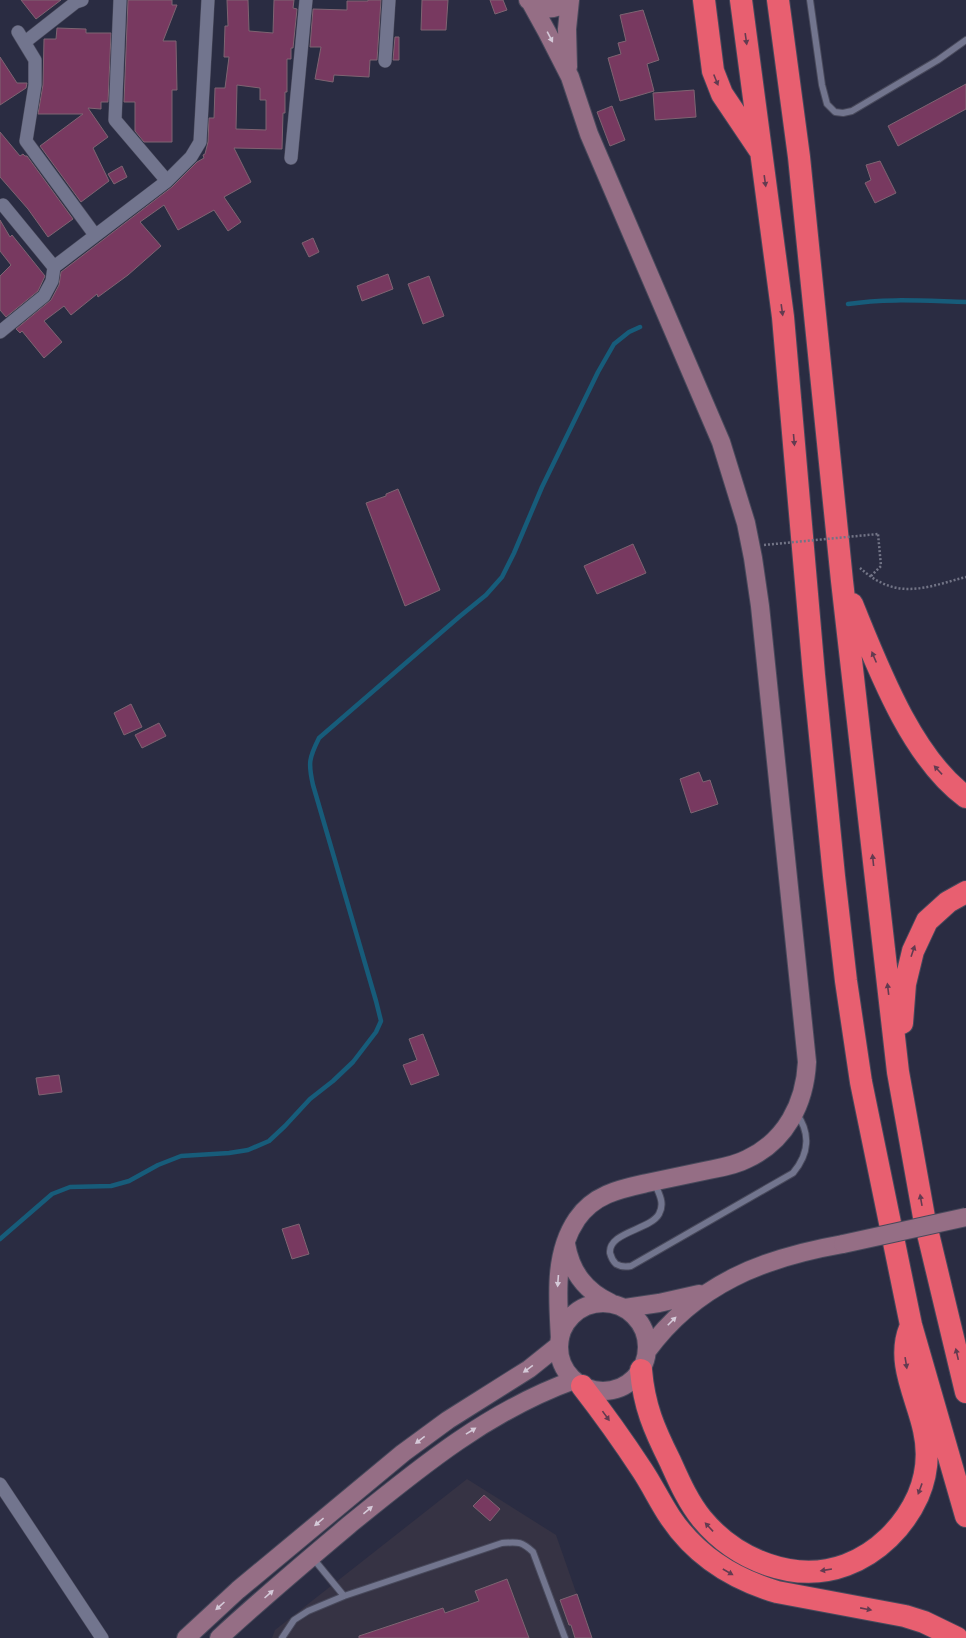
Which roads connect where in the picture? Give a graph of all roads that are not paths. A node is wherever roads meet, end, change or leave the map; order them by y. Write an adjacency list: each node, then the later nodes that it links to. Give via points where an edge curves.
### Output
1 (82, 0): 19 (street, via 22,37 35,60 35,85 26,141)
2 (120, 0): 17 (street, via 115,120)
3 (208, 0): 17 (street, via 200,142 191,157)
4 (306, 0): 16 (street)
5 (389, 0): 13 (street)
6 (569, 0): 11 (street, via 556,8 547,9); 14 (street, via 567,29)
7 (704, 0): 15 (highway, one-way to 15, via 713,70 722,94)
8 (741, 0): 15 (highway, one-way to 15)
9 (778, 0): 22 (highway, via 799,157)
10 (810, 0): 12 (lane, via 822,85 827,104 836,112 852,111 938,60)
11 (529, 1): 14 (street, one-way to 14)
12 (966, 40)
13 (385, 61)
14 (570, 78): 26 (street, via 589,134 720,442 750,541 760,606 807,1062 803,1092)
15 (761, 152): 32 (highway, one-way to 32, via 783,317 814,675 846,981 861,1082)
16 (291, 158)
17 (167, 180): 19 (street)
18 (1, 205): 20 (street)
19 (95, 235): 20 (street)
20 (54, 267): 21 (street, via 52,281 44,296)
21 (0, 332)
22 (842, 581): 23 (highway, one-way to 22, via 935,766 911,732 888,691); 25 (highway, one-way to 22)
23 (966, 797)
24 (966, 892): 25 (highway, one-way to 24, via 905,984 913,951 927,921 948,902)
25 (898, 1072): 36 (highway, one-way to 25, via 924,1217)
26 (795, 1112): 27 (street, via 783,1132 772,1143 747,1159); 27 (lane, via 805,1127 807,1146 793,1173 631,1266 622,1267 610,1254 612,1245 614,1241 651,1222 658,1215 661,1200)
27 (654, 1182): 29 (street, via 616,1190 594,1201 578,1218)
28 (966, 1217): 30 (street, bridge, via 813,1249 748,1271)
29 (566, 1243): 31 (street, via 572,1265 583,1284); 33 (street, one-way to 33, via 558,1278)
30 (709, 1291): 31 (street, via 676,1300); 34 (street, one-way to 30, via 658,1337 677,1316)
31 (618, 1306): 33 (street, via 594,1303 578,1310 566,1323); 34 (street, via 635,1316 643,1326 647,1343)
32 (911, 1325): 34 (highway, one-way to 34, via 906,1341 905,1358 924,1430 927,1454 919,1495 896,1530 877,1549 853,1562 825,1570 781,1569 753,1559 726,1542 702,1519 684,1491 651,1421 643,1392); 38 (highway)
33 (559, 1342): 35 (street, via 562,1364); 42 (street, one-way to 42, via 529,1369 448,1420 403,1453 238,1590)
34 (644, 1360): 35 (street, via 628,1384 619,1388 591,1390)
35 (578, 1383): 39 (street, one-way to 35, via 417,1470 461,1438 524,1401); 46 (highway, one-way to 46, via 624,1442 681,1532 708,1559 724,1570 765,1588 905,1616)
36 (966, 1392)
37 (0, 1484): 41 (street)
38 (966, 1516)
39 (311, 1557): 40 (lane); 43 (street, one-way to 39)
40 (344, 1596): 44 (lane, via 308,1611 294,1620); 45 (lane, via 502,1543 523,1543 533,1552)
41 (102, 1638)
42 (186, 1638)
43 (218, 1638)
44 (282, 1638)
45 (565, 1638)
46 (958, 1638)

